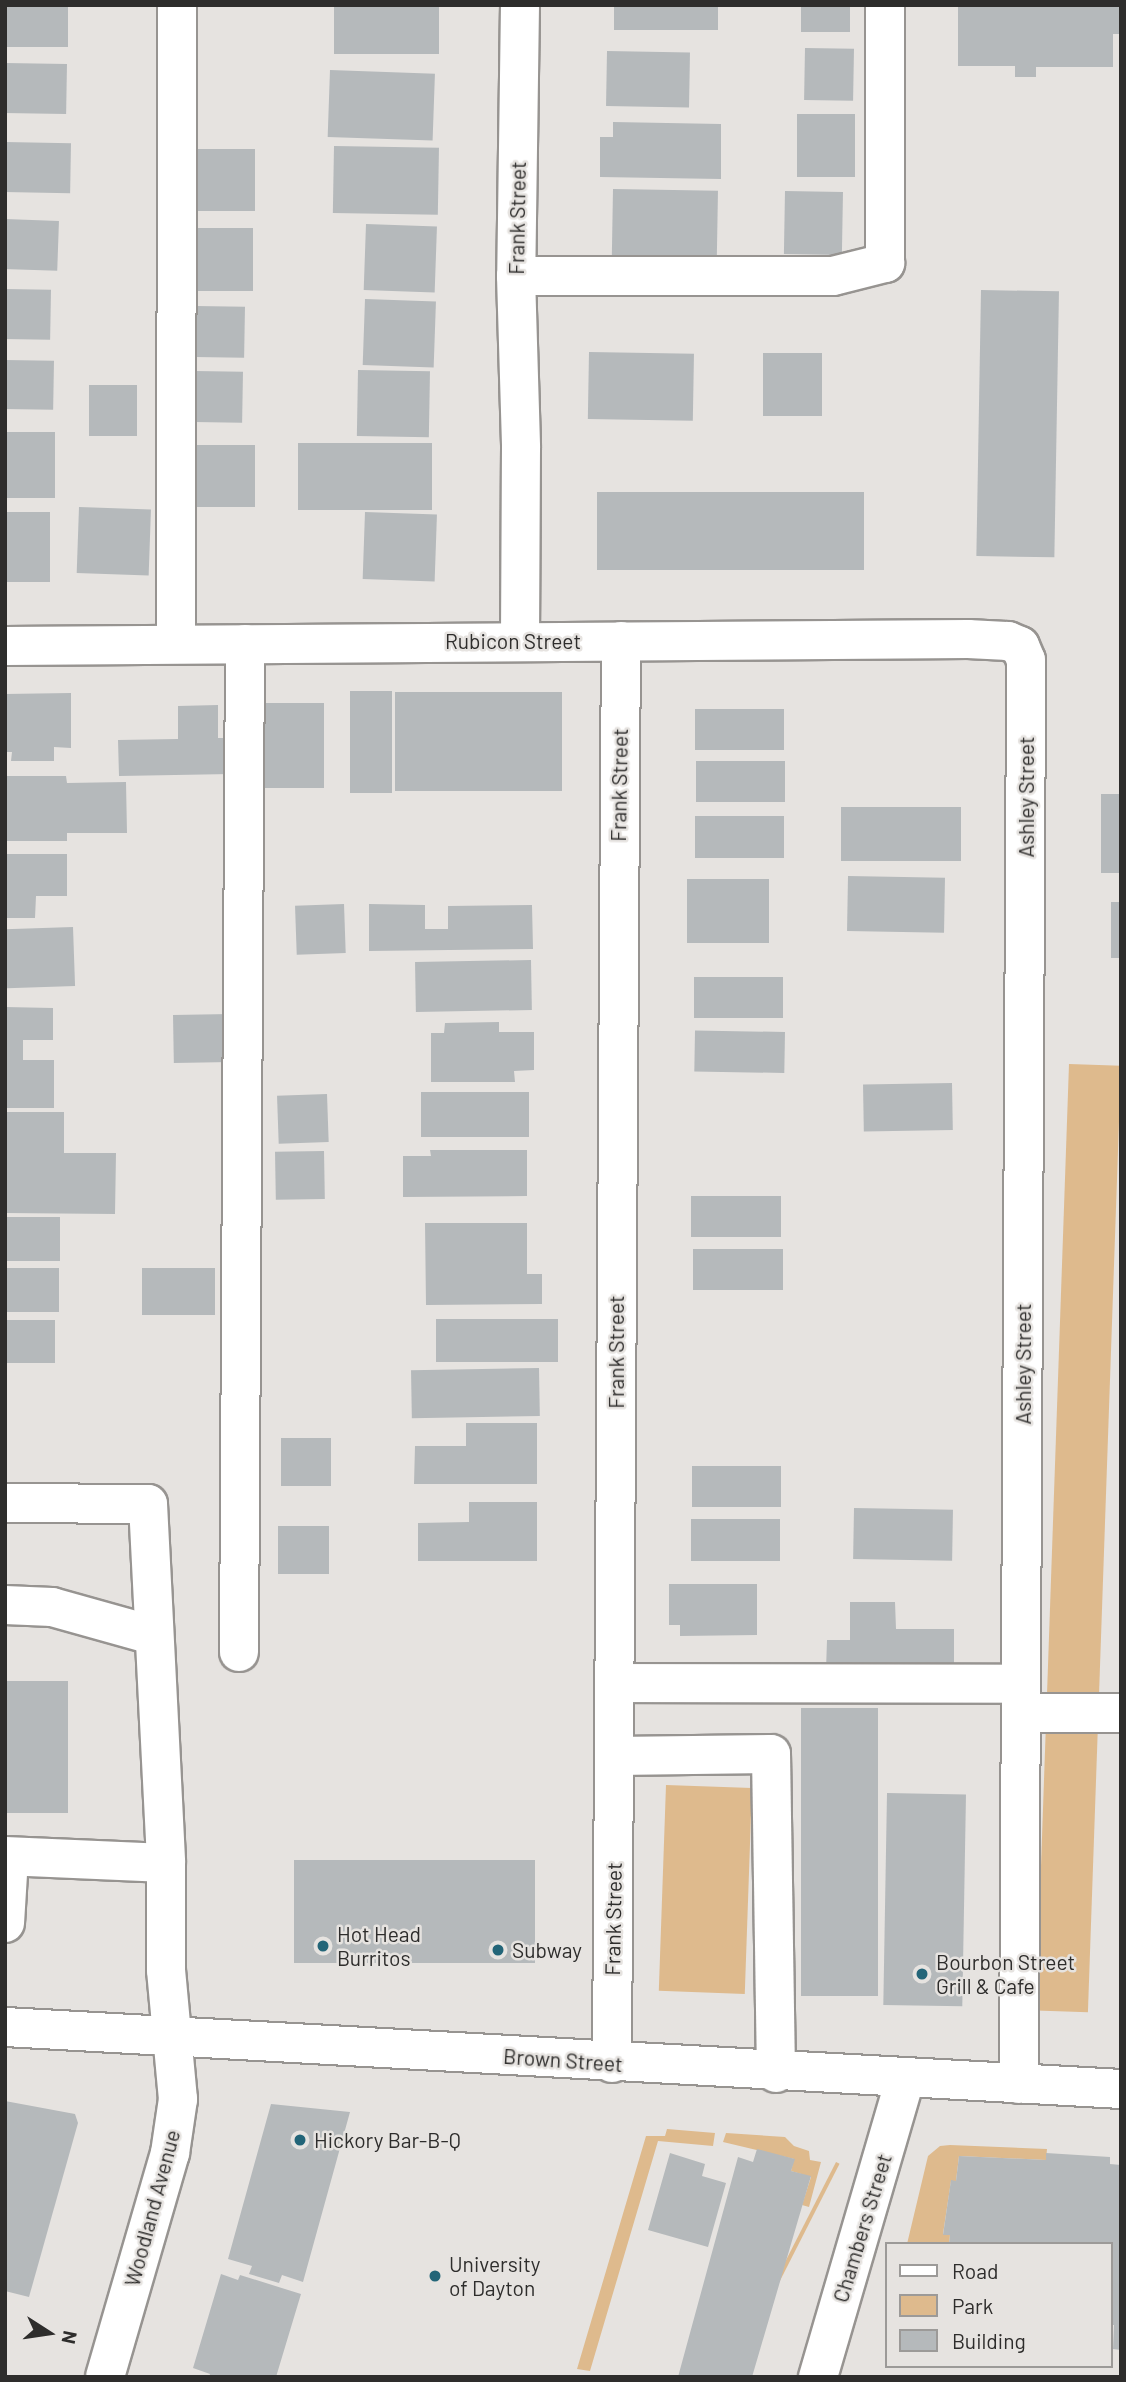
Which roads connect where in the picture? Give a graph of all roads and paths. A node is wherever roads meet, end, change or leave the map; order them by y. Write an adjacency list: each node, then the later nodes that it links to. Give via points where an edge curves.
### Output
1 (177, 5): 7 (street)
2 (520, 5): 4 (street, Frank Street)
3 (885, 5): 4 (street, via 885,263 833,276)
4 (516, 276): 5 (street, Frank Street)
5 (520, 640): 6 (street, Rubicon Street); 8 (street, Rubicon Street)
6 (621, 640): 10 (street, Rubicon Street, via 989,639); 15 (street, Frank Street)
7 (176, 644): 8 (street, Rubicon Street); 9 (street, Rubicon Street)
8 (245, 644): 14 (street)
9 (5, 646)
10 (1020, 646): 16 (street, Ashley Street, via 1026,681)
11 (5, 1503): 13 (street, Woodland Avenue, via 148,1504)
12 (5, 1605): 13 (street, via 52,1607)
13 (152, 1635): 20 (street, Woodland Avenue)
14 (239, 1652)
15 (615, 1683): 16 (street); 18 (street, Frank Street)
16 (1021, 1699): 17 (street); 27 (street, Ashley Street)
17 (1121, 1713)
18 (615, 1756): 24 (street, Frank Street); 25 (street, via 771,1754)
19 (7, 1856): 20 (street); 21 (street)
20 (166, 1863): 23 (street, Woodland Avenue, via 166,1970)
21 (5, 1923)
22 (5, 2027): 23 (street, Brown Street)
23 (174, 2036): 24 (street, Brown Street); 29 (street, Woodland Avenue, via 178,2099 170,2153)
24 (612, 2063): 25 (street, Brown Street)
25 (776, 2073): 26 (street, Brown Street)
26 (905, 2079): 27 (street, Brown Street); 30 (street, Chambers Street)
27 (1019, 2084): 28 (street, Brown Street)
28 (1121, 2089)
29 (105, 2377)
30 (818, 2377)

